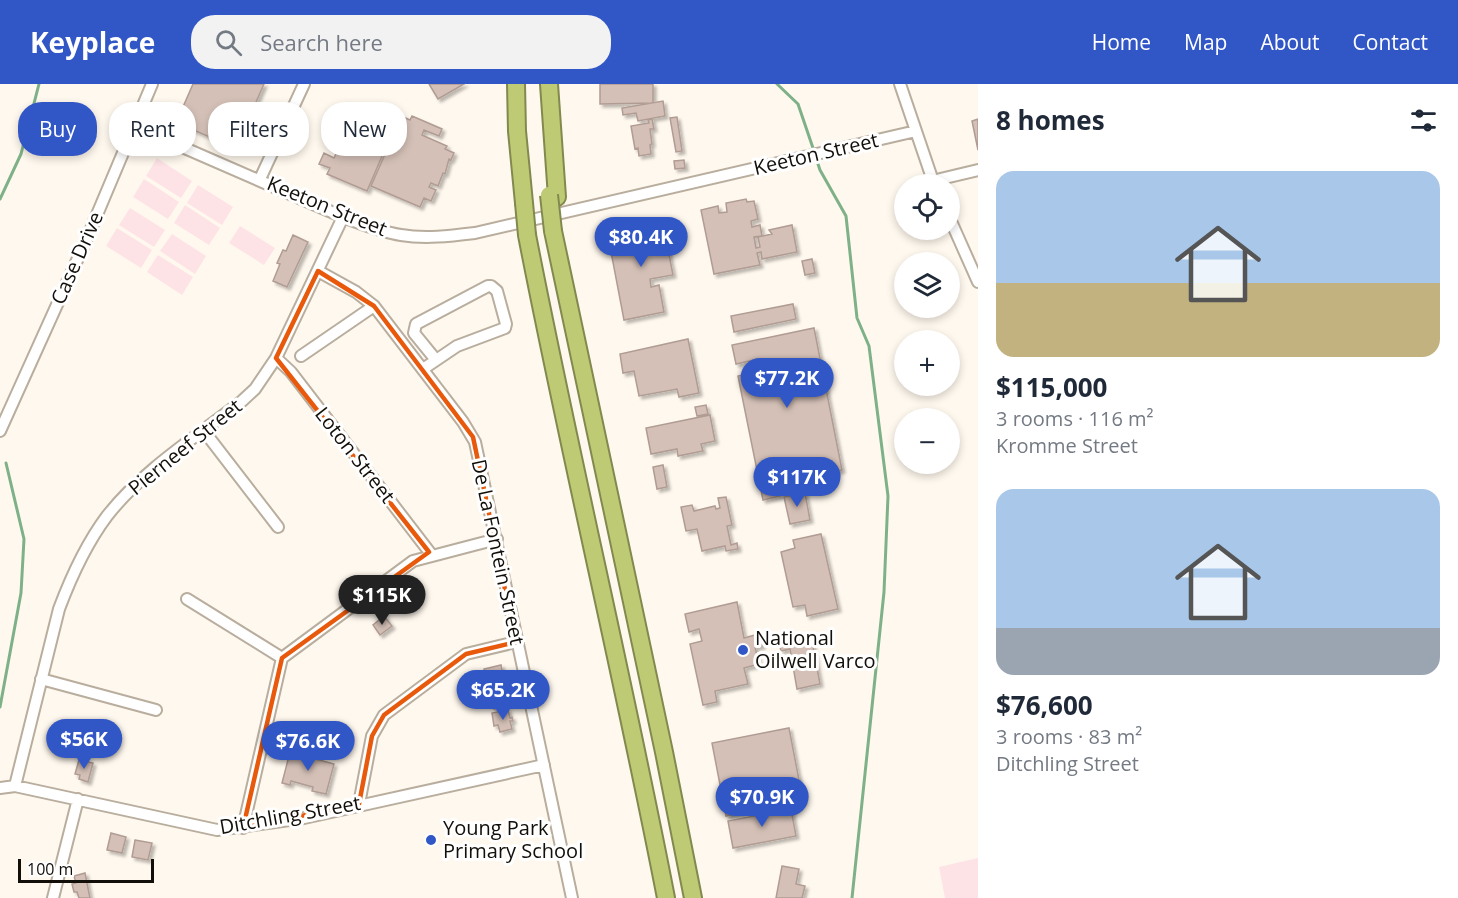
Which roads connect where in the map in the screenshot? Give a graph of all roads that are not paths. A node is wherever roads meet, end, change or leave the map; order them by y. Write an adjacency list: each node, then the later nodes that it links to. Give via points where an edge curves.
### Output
1 (152, 84): 8 (street, Case Drive)
2 (304, 84): 15 (street)
3 (505, 84): 16 (highway)
4 (516, 84): 16 (highway)
5 (542, 84): 17 (highway)
6 (549, 84): 17 (highway)
7 (900, 84): 9 (street)
8 (144, 102)
9 (916, 131): 13 (street); 18 (street, Keeton Street, via 475,233 401,235)
10 (196, 152): 15 (street, Keeton Street)
11 (121, 156): 27 (street, Case Drive)
12 (978, 170): 14 (street)
13 (930, 174)
14 (960, 175)
15 (260, 179): 18 (street, Keeton Street)
16 (523, 195): 45 (highway, bridge, via 550,353)
17 (553, 196): 46 (highway, bridge, via 578,341)
18 (343, 217): 20 (street, Pierneef Street)
19 (959, 240): 21 (street)
20 (318, 271): 22 (street, De La Fontein Street); 24 (street, Pierneef Street)
21 (978, 282)
22 (374, 306): 23 (street); 26 (street, De La Fontein Street)
23 (301, 356)
24 (276, 358): 28 (street, Pierneef Street, via 249,395); 31 (street, Loton Street, via 291,372)
25 (436, 360): 25 (street, via 462,344 505,328 494,288 484,288 416,324 414,333); 26 (street)
26 (423, 369): 30 (street, De La Fontein Street, via 475,442)
27 (0, 431)
28 (204, 431): 29 (street); 35 (street, Pierneef Street, via 160,464 107,516 72,575 58,609)
29 (278, 527)
30 (497, 539): 31 (street); 33 (street, De La Fontein Street)
31 (431, 554): 34 (street, via 409,563)
32 (187, 599): 34 (street)
33 (516, 642): 37 (street, De La Fontein Street); 41 (street, via 466,654 384,715 372,736)
34 (282, 658): 42 (street)
35 (41, 679): 36 (street); 38 (street, Pierneef Street)
36 (156, 710)
37 (544, 765): 41 (street, Ditchling Street); 44 (street, De La Fontein Street)
38 (15, 786): 39 (street, Ditchling Street); 40 (street, Ditchling Street)
39 (0, 788)
40 (78, 799): 42 (street, Ditchling Street, via 217,830); 43 (street)
41 (359, 804): 42 (street, Ditchling Street)
42 (243, 828)
43 (53, 898)
44 (572, 898)
45 (666, 898)
46 (693, 898)

